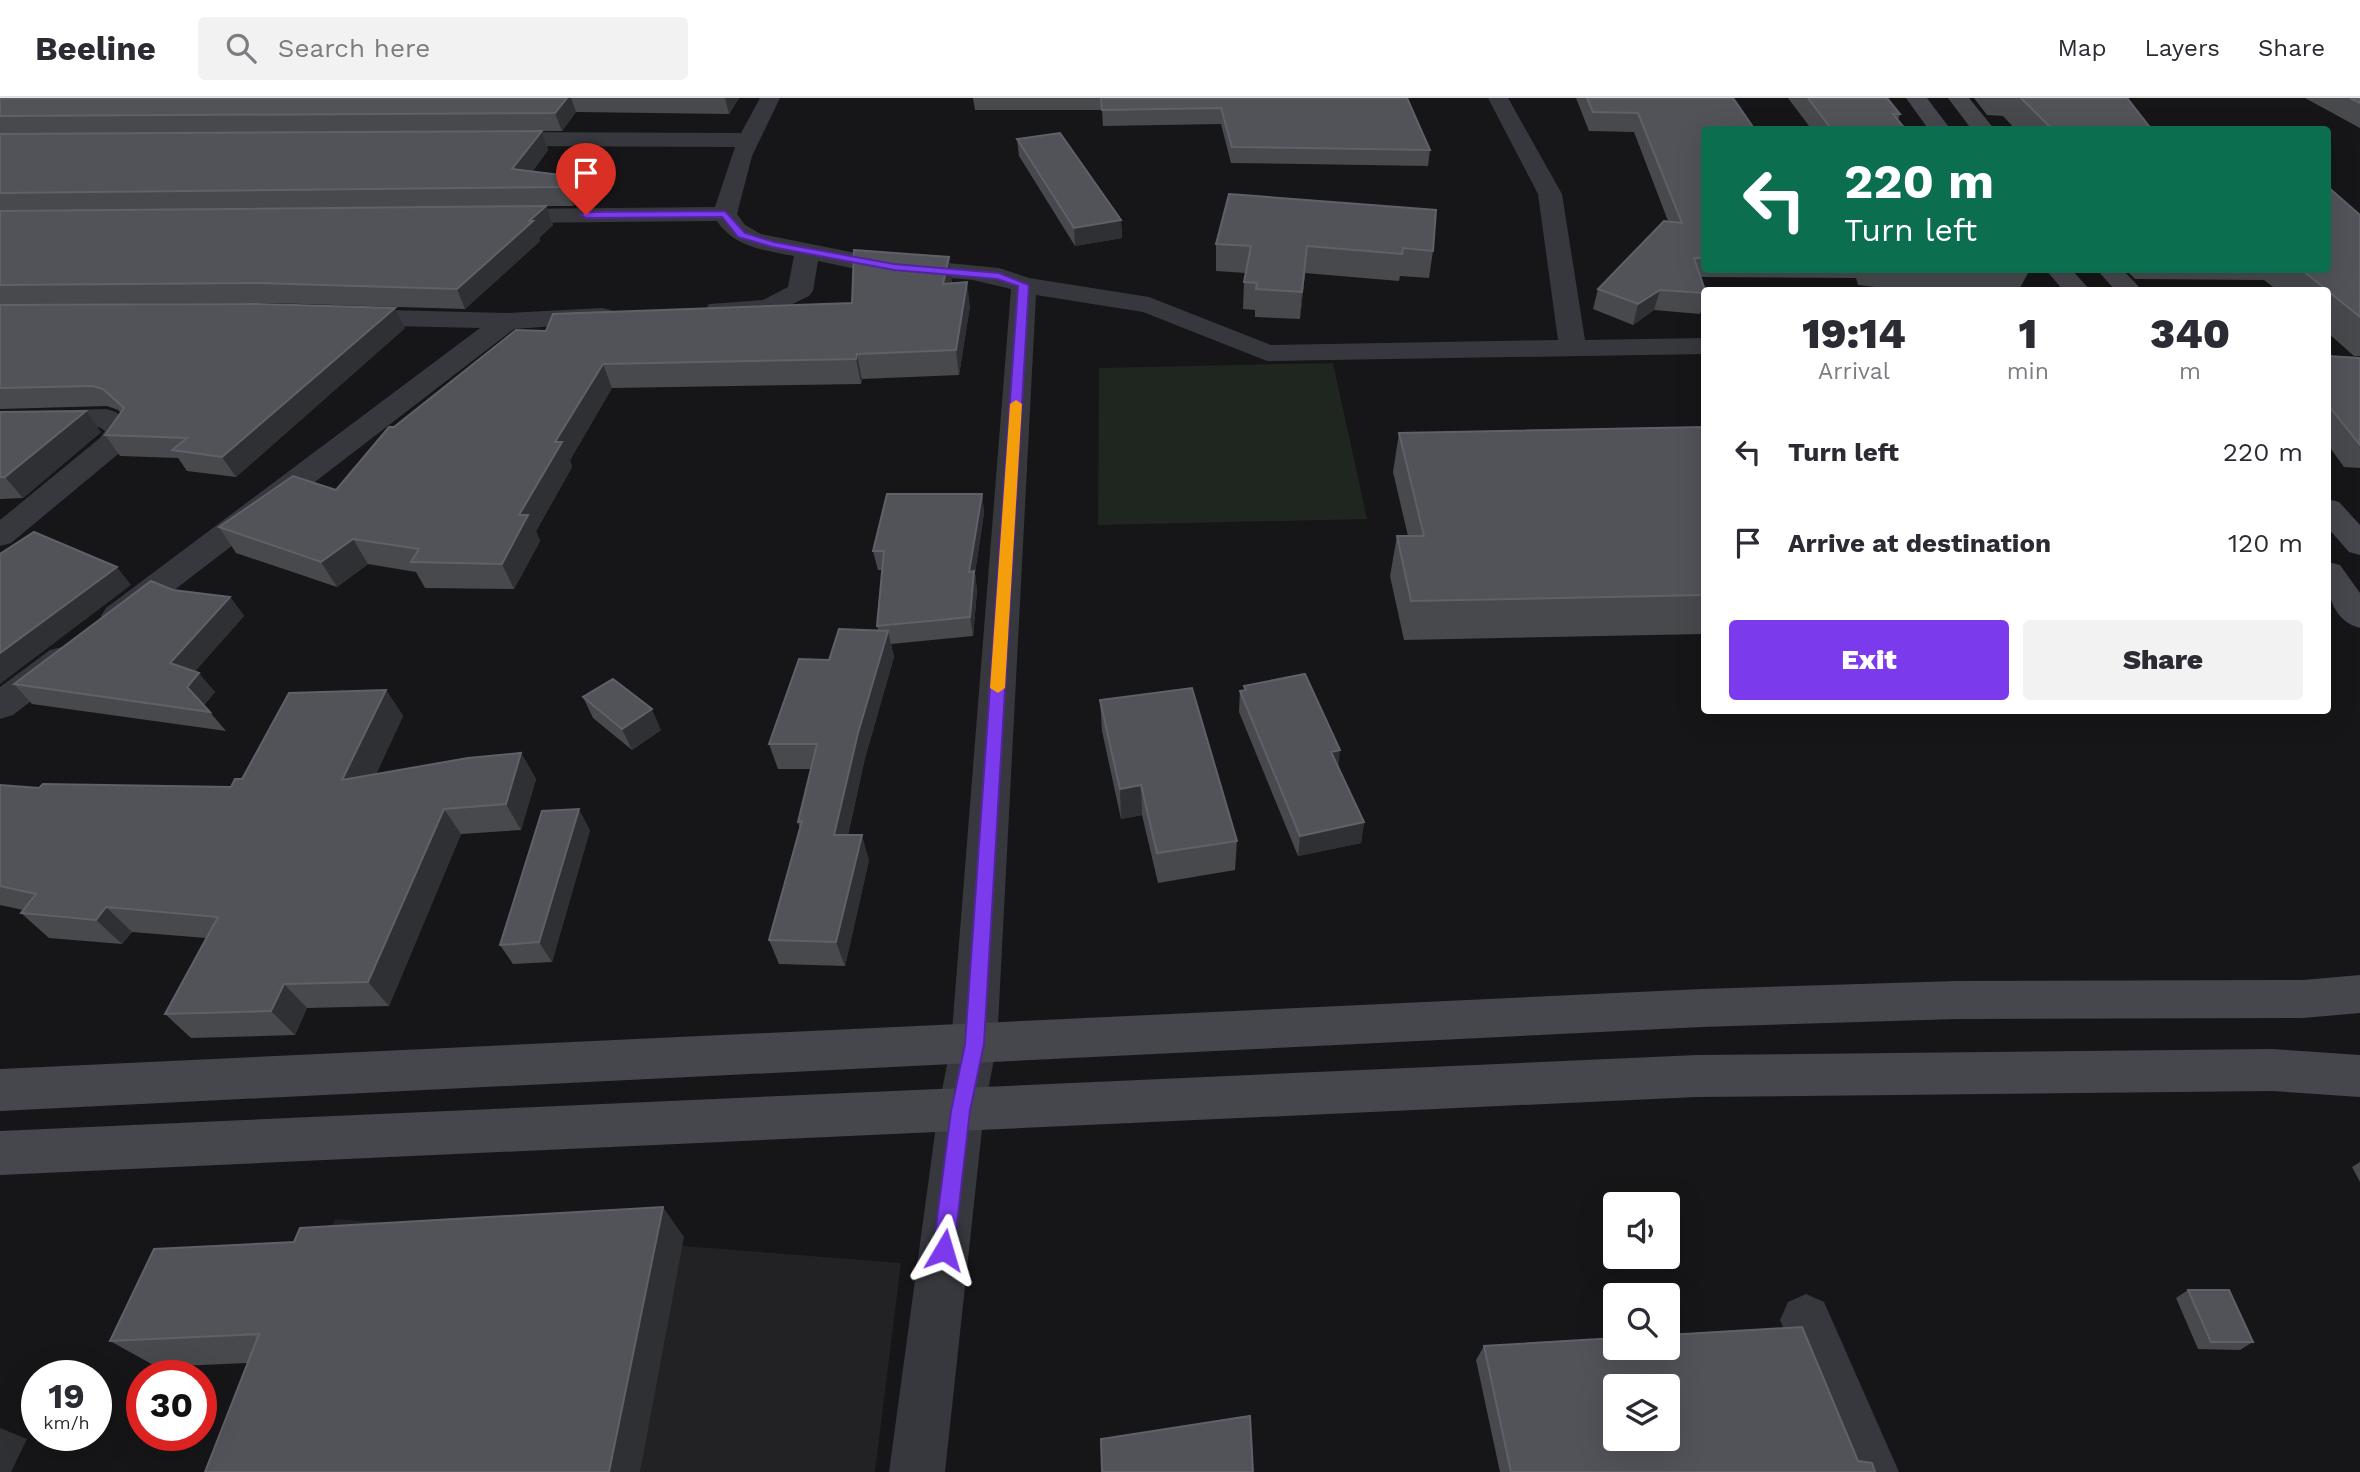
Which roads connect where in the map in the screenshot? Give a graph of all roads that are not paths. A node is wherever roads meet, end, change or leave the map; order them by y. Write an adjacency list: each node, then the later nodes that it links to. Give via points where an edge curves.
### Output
1 (770, 98): 8 (street)
2 (1498, 98): 22 (street, via 1550,194)
3 (1916, 98): 5 (main road)
4 (1958, 98): 6 (main road)
5 (1937, 126)
6 (1981, 126)
7 (471, 140): 8 (street)
8 (749, 140): 9 (street, via 731,184)
9 (725, 214): 10 (street); 11 (street, via 742,235)
10 (474, 216)
11 (808, 250): 14 (street, via 894,267 986,274); 17 (street, via 800,291 768,307)
12 (2061, 273): 15 (main road)
13 (2112, 273): 16 (main road)
14 (1024, 285): 22 (street, via 1149,305 1267,353); 31 (street)
15 (2074, 287)
16 (2126, 287)
17 (699, 311)
18 (630, 315): 20 (street)
19 (320, 316): 20 (street)
20 (507, 321): 29 (street)
21 (1701, 346): 22 (street)
22 (1573, 348)
23 (0, 421): 25 (street, via 106,418 121,429 112,444)
24 (2331, 512): 26 (main road)
25 (0, 536)
26 (2360, 545)
27 (2331, 577): 28 (main road)
28 (2360, 617)
29 (0, 706)
30 (2360, 994): 31 (main road, via 2303,999 1957,1000 1716,1008)
31 (974, 1044): 33 (main road); 34 (street)
32 (2360, 1076): 34 (main road, via 2259,1070 1697,1076)
33 (0, 1090)
34 (961, 1111): 35 (main road); 37 (street)
35 (0, 1153)
36 (1806, 1320): 38 (street)
37 (916, 1472)
38 (1871, 1472)

